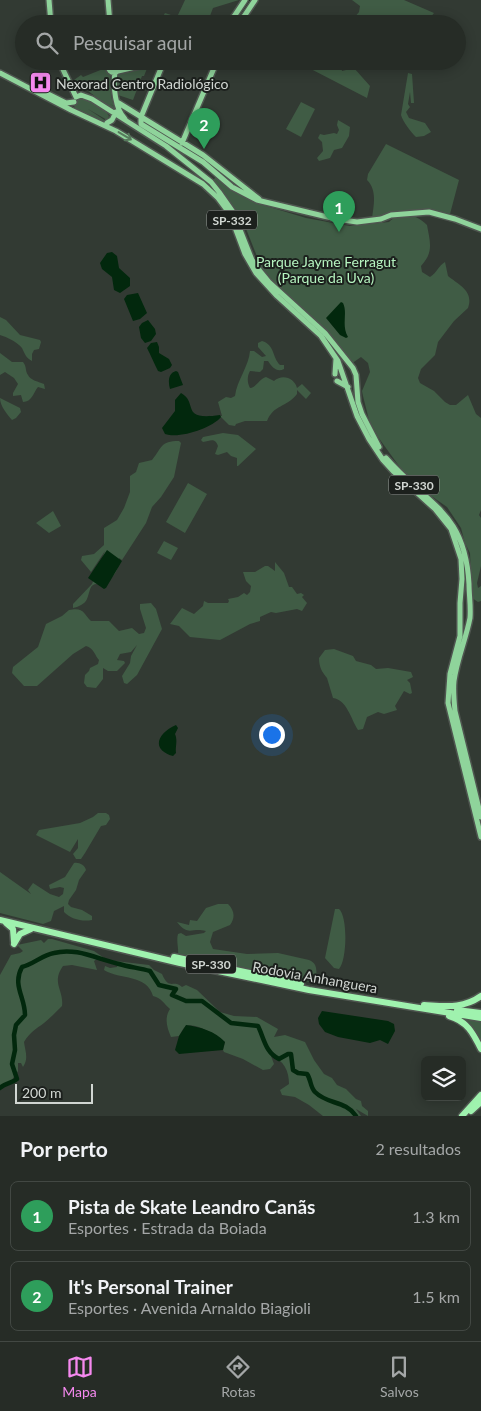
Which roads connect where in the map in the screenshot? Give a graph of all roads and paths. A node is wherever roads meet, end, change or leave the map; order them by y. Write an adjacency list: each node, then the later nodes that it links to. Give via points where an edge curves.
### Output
1 (49, 0): 5 (main road)
2 (108, 0): 6 (main road)
3 (245, 0): 7 (main road)
4 (255, 0): 8 (main road)
5 (50, 15)
6 (109, 15)
7 (235, 15)
8 (245, 15)
9 (60, 70): 16 (main road)
10 (110, 70): 15 (main road)
11 (121, 70): 15 (main road)
12 (160, 70): 21 (main road)
13 (213, 70): 26 (main road)
14 (0, 71): 16 (main road, SP-332, via 68,104); 19 (main road, SP-332)
15 (116, 71): 17 (main road)
16 (75, 100): 18 (main road, SP-332, via 85,95); 19 (main road)
17 (117, 104): 20 (main road); 21 (main road); 24 (main road, via 122,116)
18 (110, 111): 20 (main road, SP-332); 23 (main road)
19 (79, 114): 22 (main road, SP-332)
20 (116, 115): 23 (main road); 24 (main road, SP-332)
21 (141, 117): 25 (main road, via 140,123); 26 (main road, via 176,137)
22 (100, 123): 23 (main road); 31 (main road, SP-332, one-way to 31)
23 (107, 123)
24 (136, 128): 25 (main road, SP-332)
25 (149, 133): 26 (main road); 28 (main road, SP-332)
26 (181, 145): 27 (main road); 28 (main road)
27 (195, 154): 29 (main road); 33 (main road)
28 (181, 158): 30 (main road, SP-332)
29 (208, 166): 30 (main road); 32 (main road)
30 (196, 171): 31 (main road); 34 (main road, SP-332)
31 (188, 175): 38 (main road, SP-332, via 222,202 256,274 321,336)
32 (218, 175): 34 (main road); 35 (main road)
33 (234, 180): 35 (main road); 36 (main road)
34 (211, 182): 39 (main road, SP-332, via 234,212 252,260 260,271 324,333)
35 (230, 185): 36 (main road)
36 (262, 201): 37 (main road, via 357,222 429,212)
37 (481, 230)
38 (336, 359): 40 (main road, SP-332); 41 (main road)
39 (351, 365): 40 (main road); 42 (main road)
40 (342, 369): 43 (main road)
41 (335, 374)
42 (356, 375): 43 (main road); 46 (main road, SP-330, via 362,414 379,448 394,467 439,507 460,538 466,560)
43 (345, 379): 45 (main road, SP-330)
44 (337, 381): 45 (main road)
45 (349, 388): 47 (main road, SP-330, via 358,416 383,460 435,509 453,534 462,566)
46 (470, 602): 47 (main road); 48 (main road, SP-330)
47 (460, 605): 48 (main road, via 464,610); 51 (main road, SP-330, via 460,636 450,674 448,703)
48 (470, 610): 49 (main road, SP-330, via 456,672 454,700)
49 (478, 797): 50 (main road, SP-330)
50 (481, 817)
51 (481, 837)
52 (1, 919): 53 (highway, Rodovia Anhanguera / SP-330); 53 (highway, via 13,929 14,944 22,932); 55 (highway, Rodovia Anhanguera / SP-330, via 310,986)
53 (37, 929): 55 (highway, Rodovia Anhanguera / SP-330, via 309,990)
54 (481, 996): 55 (highway, via 458,1006)
55 (423, 1006): 56 (highway, Rodovia Anhanguera / SP-330); 57 (highway, Rodovia Anhanguera / SP-330); 58 (highway, via 461,1021 470,1029)
56 (481, 1013)
57 (481, 1018)
58 (481, 1049)
59 (481, 1093): 61 (highway)
60 (481, 1101): 61 (highway)
61 (469, 1112): 62 (highway)
62 (462, 1116)

